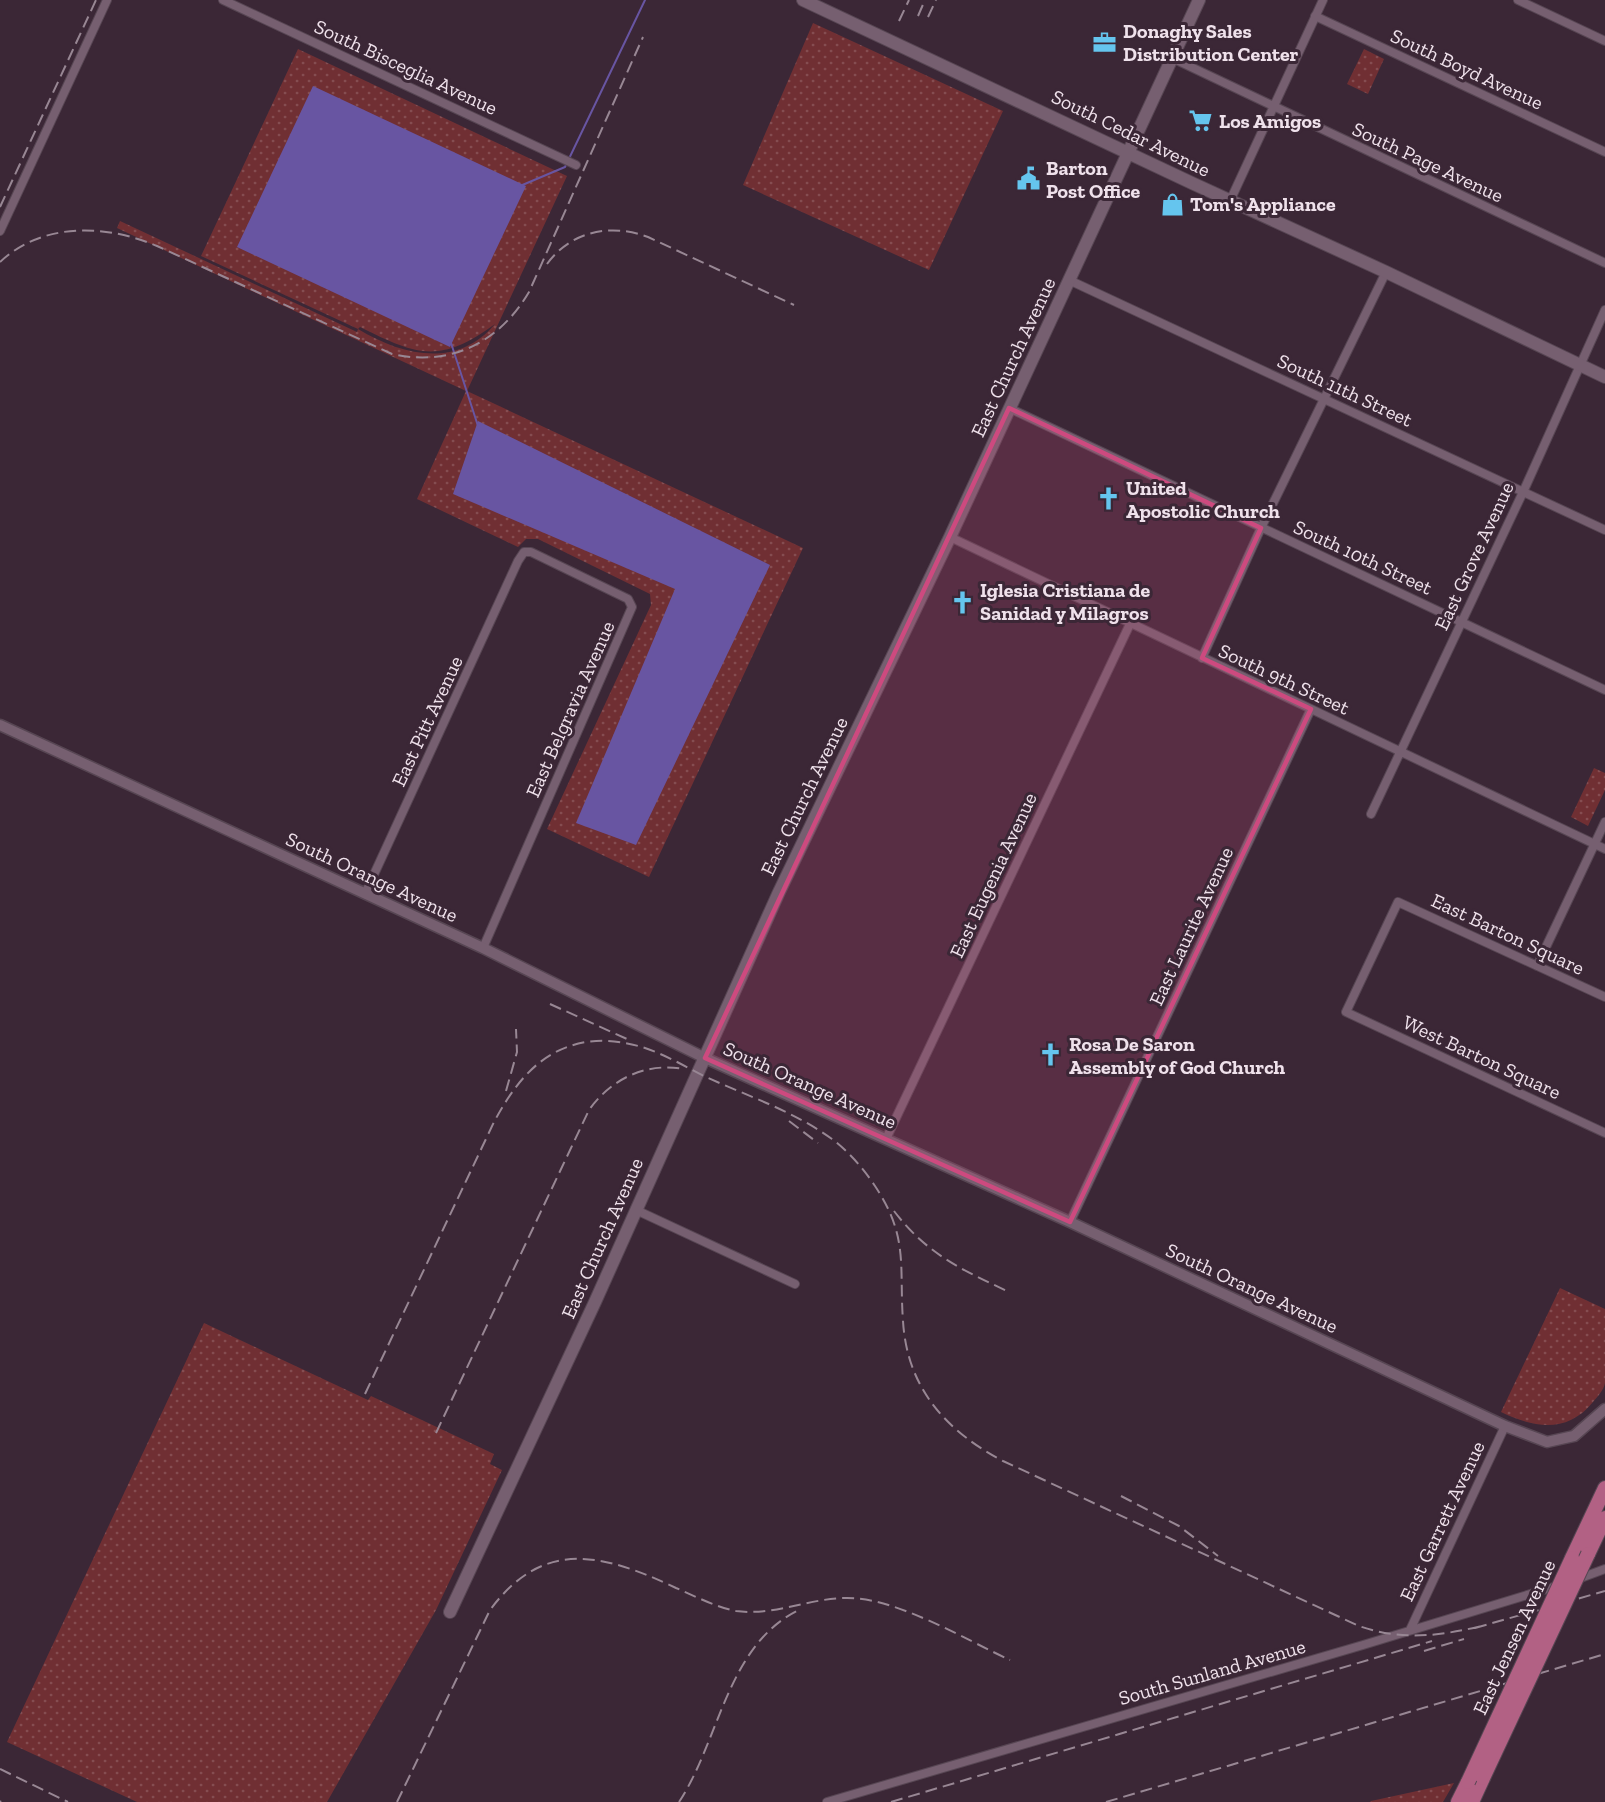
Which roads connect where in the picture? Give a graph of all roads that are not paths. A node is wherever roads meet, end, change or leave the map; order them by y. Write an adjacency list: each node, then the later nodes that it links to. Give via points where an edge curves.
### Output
1 (107, 0): 15 (street)
2 (223, 0): 13 (street, South Bisceglia Avenue)
3 (803, 0): 11 (main road, South Cedar Avenue)
4 (1199, 0): 9 (main road, East Church Avenue)
5 (1323, 0): 7 (street)
6 (1518, 0): 8 (street)
7 (1315, 16): 10 (street); 12 (street, South Boyd Avenue)
8 (1605, 41)
9 (1172, 58): 10 (street, South Page Avenue); 11 (main road, East Church Avenue)
10 (1273, 108): 14 (street); 16 (street, South Page Avenue)
11 (1127, 152): 14 (main road, South Cedar Avenue); 18 (main road, East Church Avenue)
12 (1605, 152)
13 (576, 165)
14 (1230, 201): 17 (main road, South Cedar Avenue)
15 (0, 231)
16 (1605, 263)
17 (1386, 272): 20 (main road, South Cedar Avenue); 22 (street)
18 (1071, 281): 22 (street, South 11th Street); 23 (main road, East Church Avenue)
19 (1605, 310): 20 (street, East Grove Avenue)
20 (1580, 365): 21 (main road, South Cedar Avenue); 24 (street, East Grove Avenue)
21 (1605, 377)
22 (1324, 399): 24 (street, South 11th Street); 25 (street)
23 (1009, 408): 25 (street, South 10th Street); 27 (main road, East Church Avenue)
24 (1524, 490): 26 (street, South 11th Street); 29 (street, East Grove Avenue)
25 (1261, 528): 29 (street, South 10th Street); 31 (street)
26 (1605, 530)
27 (950, 537): 30 (street, South 9th Street); 45 (main road, East Church Avenue, via 780,889)
28 (518, 561): 40 (street, East Pitt Avenue); 41 (street, East Belgravia Avenue, via 524,552 531,552 628,599 632,607)
29 (1463, 621): 32 (street, South 10th Street); 35 (street, East Grove Avenue)
30 (1130, 624): 31 (street, South 9th Street); 47 (street, East Eugenia Avenue)
31 (1202, 658): 33 (street, South 9th Street)
32 (1605, 690)
33 (1311, 709): 35 (street, South 9th Street); 49 (street, East Laurite Avenue)
34 (0, 725): 40 (street, South Orange Avenue)
35 (1399, 752): 36 (street, East Grove Avenue); 38 (street, South 9th Street)
36 (1371, 814)
37 (1605, 822): 38 (street)
38 (1595, 844): 39 (street, South 9th Street); 42 (street)
39 (1605, 849)
40 (365, 894): 41 (street, South Orange Avenue)
41 (483, 948): 45 (street, South Orange Avenue)
42 (1537, 966): 43 (street, East Barton Square); 44 (street, East Barton Square, via 1398,902)
43 (1605, 997)
44 (1346, 1012): 46 (street, West Barton Square)
45 (705, 1058): 47 (street, South Orange Avenue); 48 (main road, East Church Avenue)
46 (1605, 1133)
47 (886, 1139): 49 (street, South Orange Avenue)
48 (636, 1210): 50 (street); 56 (main road, East Church Avenue)
49 (1070, 1222): 52 (street, South Orange Avenue)
50 (795, 1284)
51 (1605, 1409): 52 (street, South Orange Avenue, via 1574,1436 1547,1442)
52 (1504, 1426): 57 (street, East Garrett Avenue)
53 (1605, 1488): 59 (main road, East Jensen Avenue, bridge)
54 (1605, 1518): 60 (main road, East Jensen Avenue, bridge)
55 (1605, 1569): 57 (street, South Sunland Avenue)
56 (450, 1612)
57 (1410, 1630): 58 (street, South Sunland Avenue)
58 (827, 1802)
59 (1458, 1802)
60 (1472, 1802)

